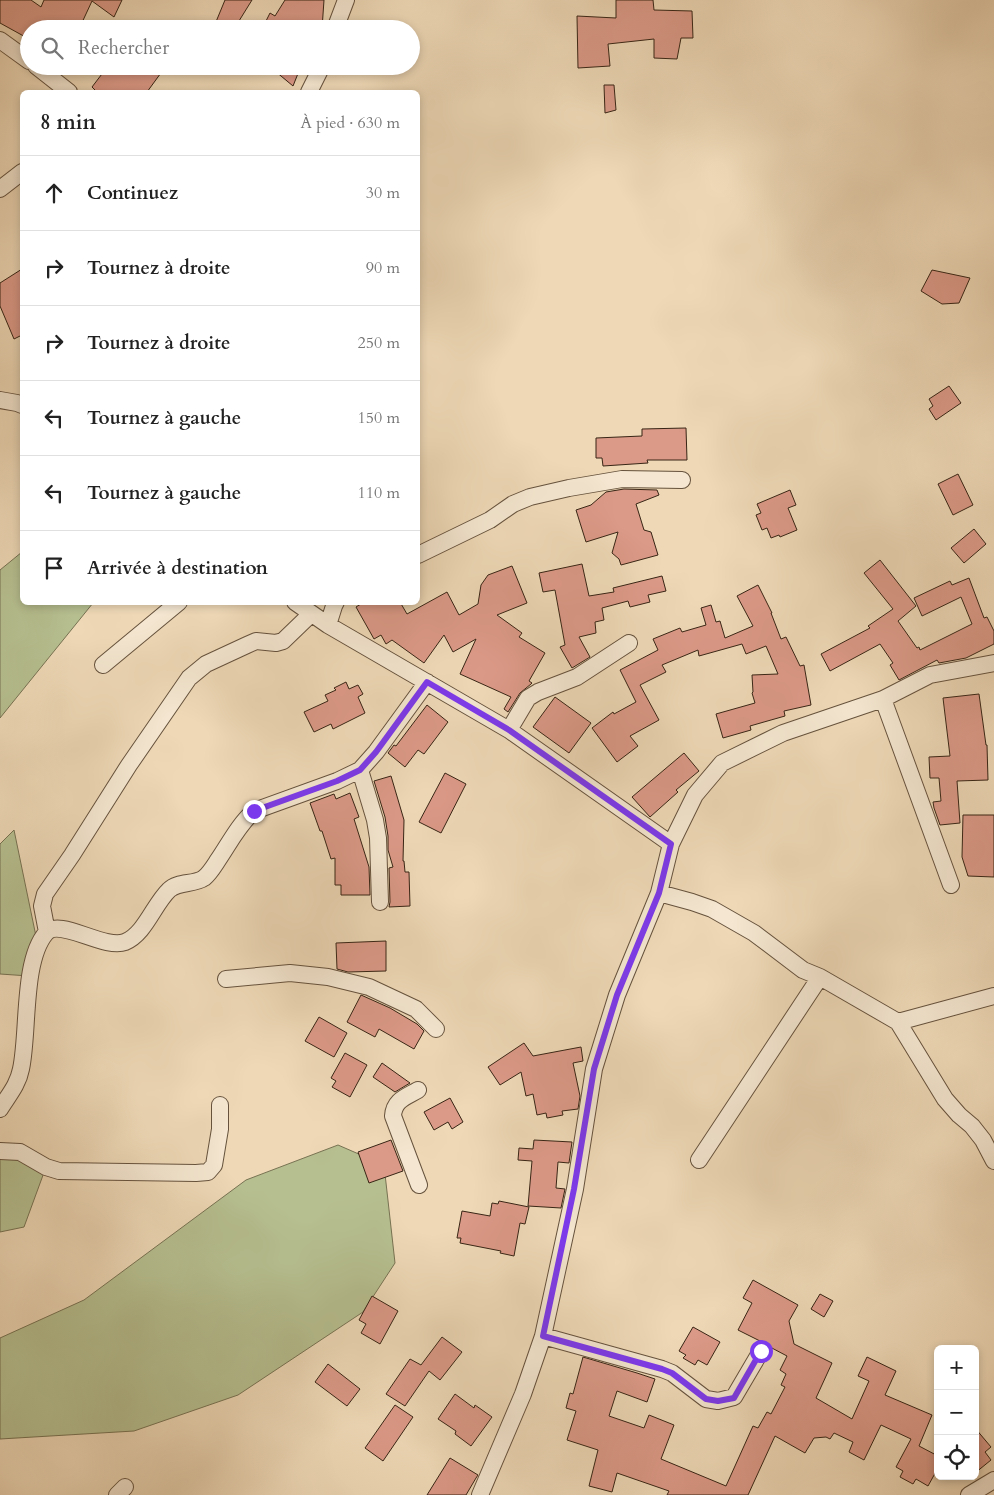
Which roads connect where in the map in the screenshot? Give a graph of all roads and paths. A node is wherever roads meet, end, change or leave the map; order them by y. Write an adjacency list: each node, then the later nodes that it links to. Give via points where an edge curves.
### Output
1 (346, 0): 2 (street)
2 (338, 20)
3 (0, 40): 4 (street)
4 (20, 54)
5 (47, 75): 7 (street)
6 (318, 75): 8 (street)
7 (66, 90)
8 (310, 90)
9 (20, 174): 10 (street)
10 (0, 189)
11 (0, 400): 12 (street)
12 (20, 401)
13 (682, 480): 14 (street, via 622,479 530,497)
14 (420, 554)
15 (175, 605): 22 (street)
16 (299, 605): 18 (street)
17 (335, 605): 19 (street)
18 (311, 614): 19 (street); 31 (street, via 283,641 247,645 206,664 189,678 45,894 42,906)
19 (328, 625): 23 (street)
20 (629, 643): 25 (street, via 577,677 528,698)
21 (994, 663): 24 (street, via 930,675)
22 (103, 665)
23 (427, 682): 25 (street); 26 (street)
24 (883, 699): 27 (street, via 783,733 722,763 695,795); 28 (street)
25 (509, 730): 27 (street)
26 (360, 770): 30 (street, via 378,838); 31 (street, via 254,811 245,818 212,870 203,879 170,888 128,941 107,943 63,929 54,928)
27 (671, 844): 29 (street)
28 (950, 885)
29 (659, 893): 32 (street, via 712,909 754,933 803,970); 44 (street, via 617,995 594,1069 574,1189)
30 (380, 902)
31 (47, 932): 39 (street, via 38,946 29,976 21,1072)
32 (820, 977): 35 (street); 41 (street)
33 (226, 979): 36 (street, via 290,974 328,977 369,987 416,1009)
34 (994, 996): 35 (street)
35 (898, 1022): 42 (street, via 945,1099 972,1126)
36 (436, 1029)
37 (418, 1090): 43 (street, via 397,1103 393,1116)
38 (220, 1105): 40 (street, via 214,1166 208,1172 59,1171 20,1152)
39 (0, 1109)
40 (0, 1151)
41 (699, 1160)
42 (994, 1160)
43 (419, 1185)
44 (543, 1336): 45 (street, via 662,1369 706,1399 718,1401 734,1398); 47 (street, via 523,1394)
45 (761, 1351)
46 (994, 1480): 48 (street)
47 (480, 1495)
48 (969, 1495)

